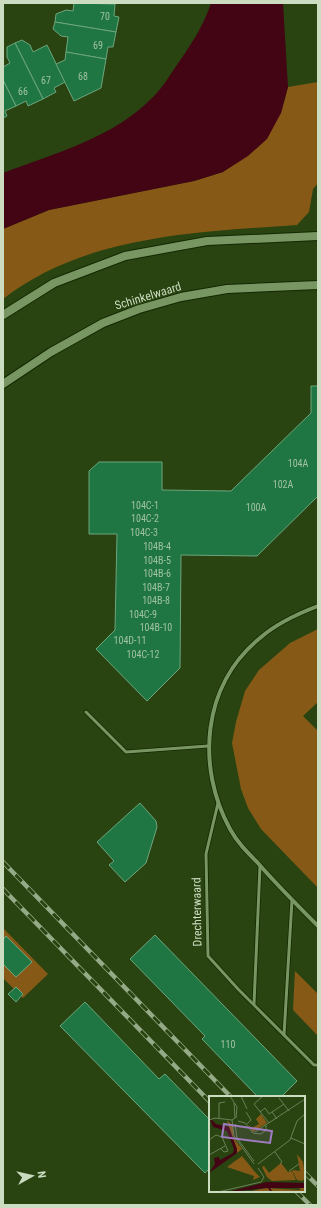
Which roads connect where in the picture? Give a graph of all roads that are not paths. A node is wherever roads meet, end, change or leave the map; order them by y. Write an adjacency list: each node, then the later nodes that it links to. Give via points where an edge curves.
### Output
1 (318, 236): 3 (street, via 207,241 125,256 54,283)
2 (318, 285): 4 (street, Schinkelwaard, via 227,289 181,297 139,309 103,323 51,352)
3 (3, 314)
4 (3, 384)
5 (318, 606): 7 (street, Drechterwaard, via 296,614 275,626 258,639 241,658 217,700)
6 (86, 712): 7 (lane, via 126,752)
7 (208, 746): 8 (street, Drechterwaard, via 210,774)
8 (218, 803): 9 (street, Drechterwaard, via 230,830); 12 (lane, Drechterwaard, via 206,854 208,956)
9 (260, 866): 10 (street, Drechterwaard); 12 (lane)
10 (292, 900): 11 (street, Drechterwaard); 13 (lane)
11 (318, 926)
12 (254, 1004): 13 (lane, Drechterwaard)
13 (284, 1035): 14 (lane, Drechterwaard, via 314,1065)
14 (318, 1065)

